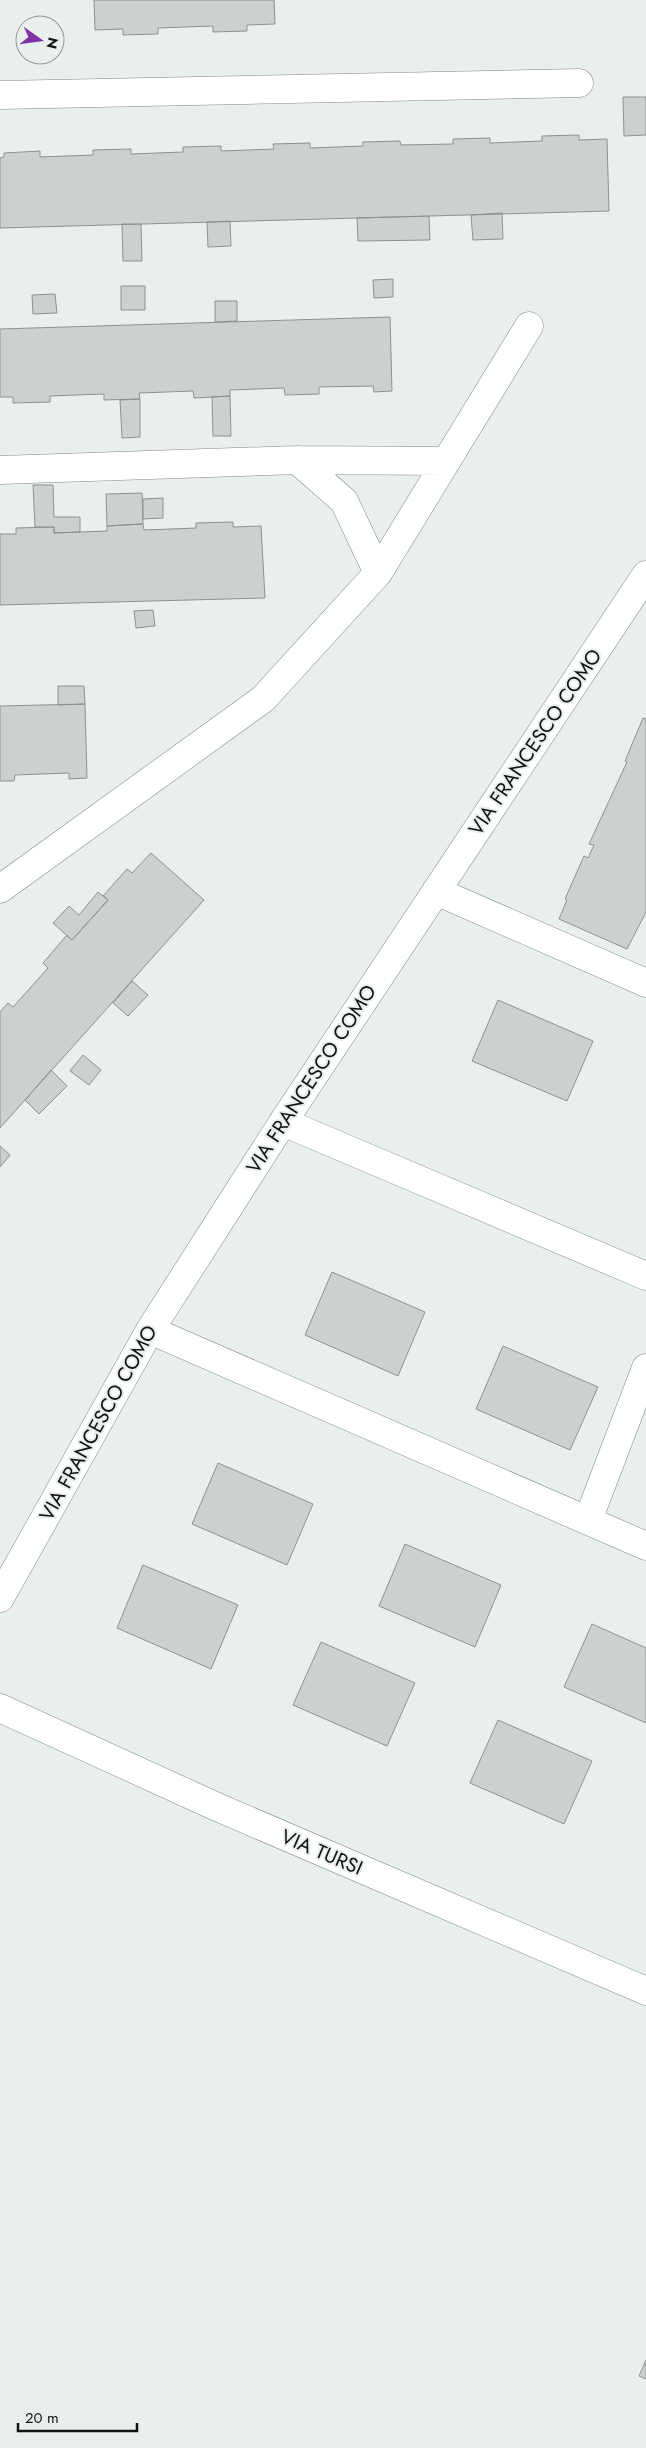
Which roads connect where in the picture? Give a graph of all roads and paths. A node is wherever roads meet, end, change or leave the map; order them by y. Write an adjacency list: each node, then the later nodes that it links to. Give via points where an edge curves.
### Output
1 (579, 83): 2 (street)
2 (0, 95)
3 (529, 326): 5 (street)
4 (297, 460): 5 (street); 6 (street); 7 (street, via 344,501)
5 (446, 461): 7 (street)
6 (0, 470)
7 (378, 573): 9 (street, via 263,699)
8 (644, 580): 10 (street, VIA FRANCESCO COMO)
9 (0, 888)
10 (436, 891): 11 (street); 12 (street, VIA FRANCESCO COMO)
11 (645, 980)
12 (283, 1122): 13 (street); 14 (street, VIA FRANCESCO COMO)
13 (646, 1276)
14 (150, 1330): 16 (street); 18 (street, VIA FRANCESCO COMO)
15 (646, 1368): 16 (street)
16 (588, 1520): 17 (street)
17 (646, 1546)
18 (0, 1598)
19 (0, 1708): 20 (street, VIA TURSI)
20 (646, 1992)

